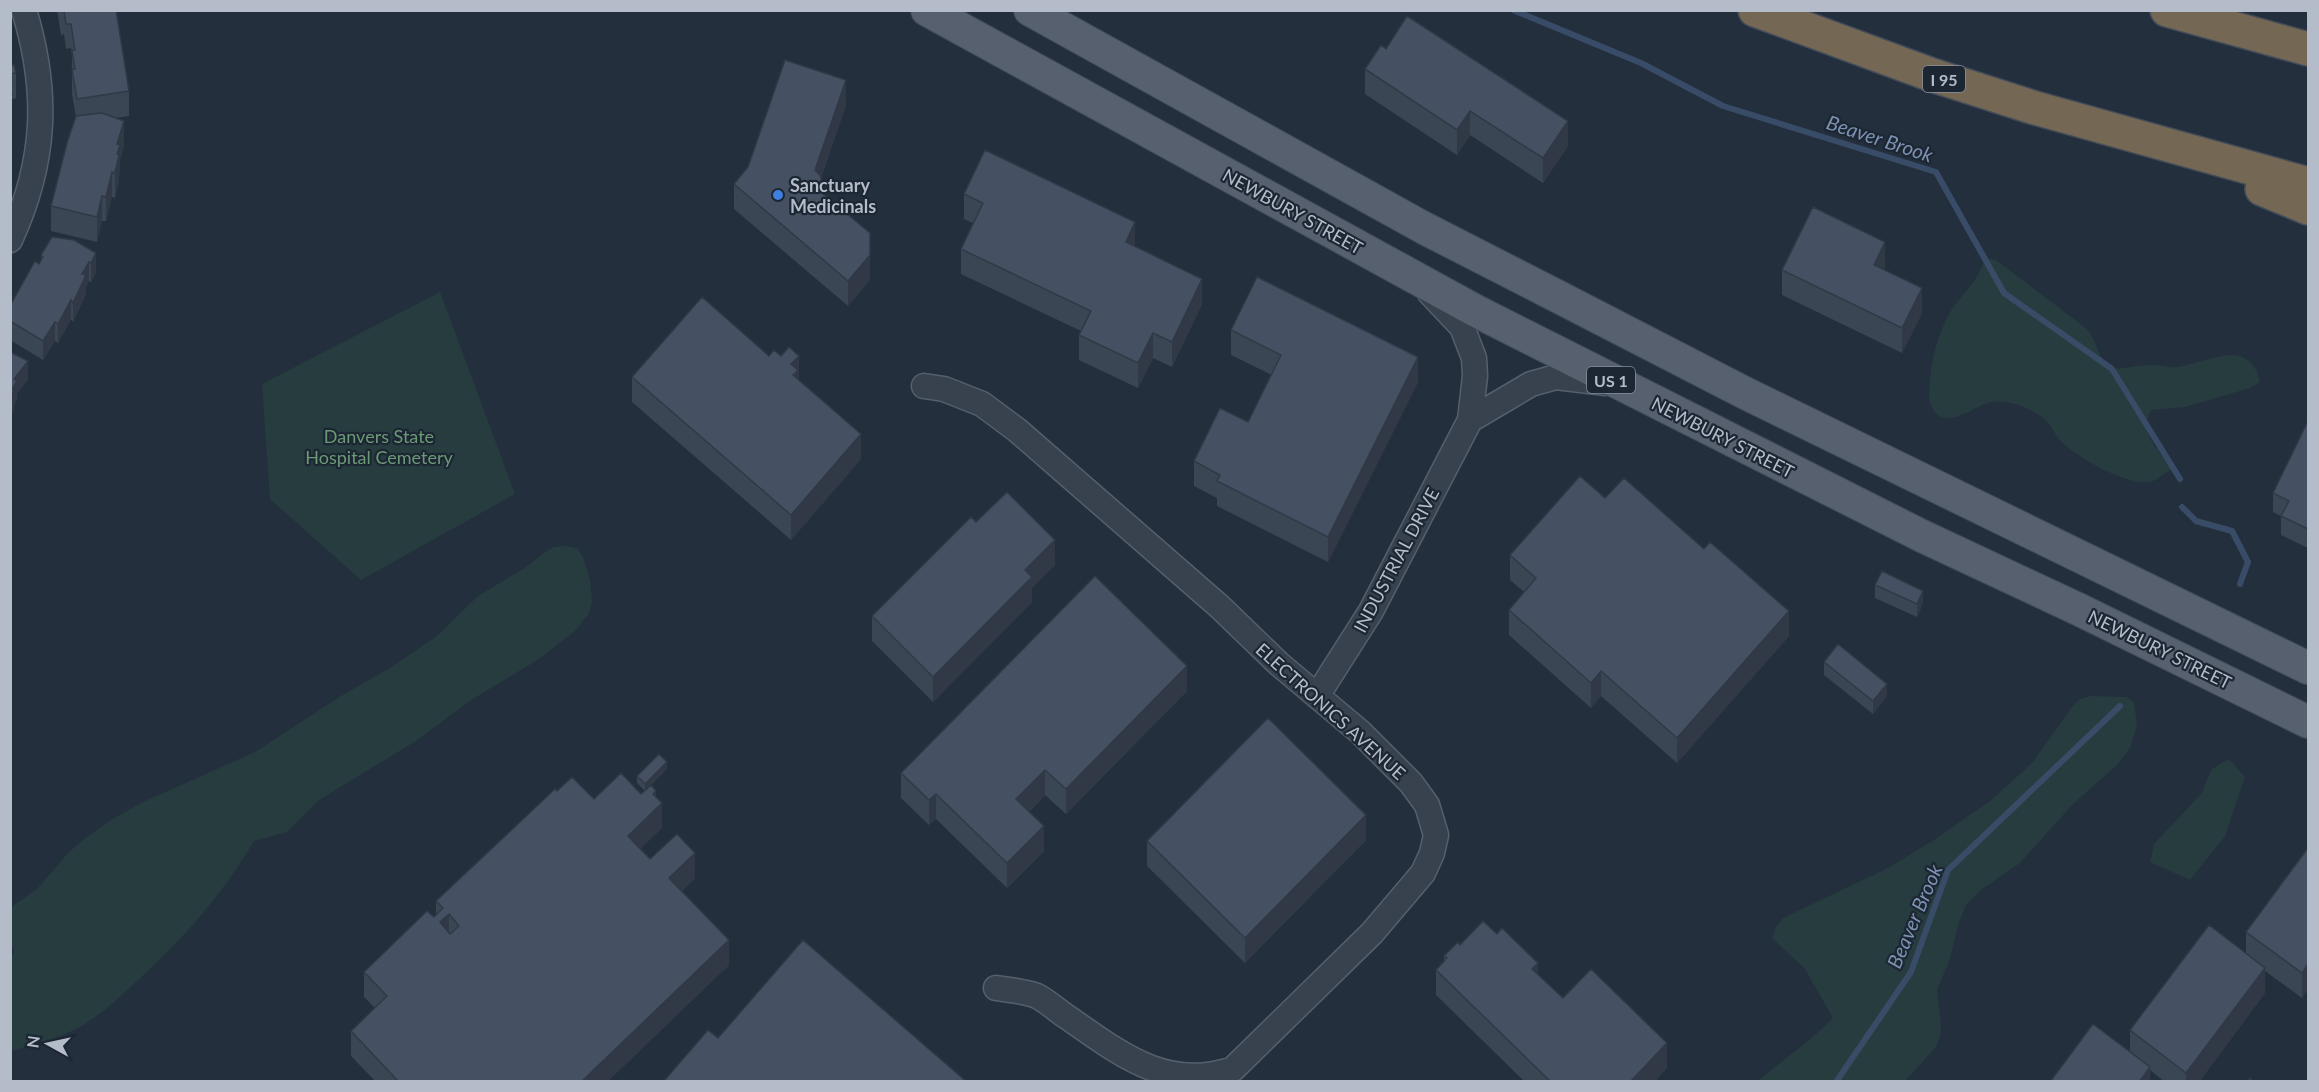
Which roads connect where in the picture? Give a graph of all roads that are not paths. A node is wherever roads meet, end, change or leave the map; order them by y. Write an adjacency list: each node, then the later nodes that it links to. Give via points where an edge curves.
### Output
1 (24, 10): 10 (street, via 40,76 41,121 34,177)
2 (927, 10): 11 (main road, NEWBURY STREET / US 1)
3 (1030, 10): 15 (main road, via 1523,279 1745,393)
4 (1755, 10): 7 (highway, I 95, via 1932,75)
5 (2167, 10): 6 (highway)
6 (2308, 49)
7 (2136, 136): 8 (highway, I 95); 9 (highway)
8 (2308, 184)
9 (2308, 208)
10 (10, 240)
11 (1416, 278): 12 (main road, NEWBURY STREET / US 1); 14 (street, INDUSTRIAL DRIVE, via 1462,327 1474,358)
12 (1622, 385): 14 (street, via 1556,377 1531,384); 17 (main road, NEWBURY STREET / US 1, via 1902,526)
13 (924, 386): 16 (street, ELECTRONICS AVENUE, via 944,389 982,404 1017,430)
14 (1470, 420): 16 (street, INDUSTRIAL DRIVE, via 1371,611)
15 (2308, 668)
16 (1317, 696): 18 (street, ELECTRONICS AVENUE, via 1411,783 1427,806 1436,834 1432,853 1423,873 1372,933 1233,1069 1201,1078 1155,1073 1136,1065 1037,996)
17 (2308, 722)
18 (996, 988)

